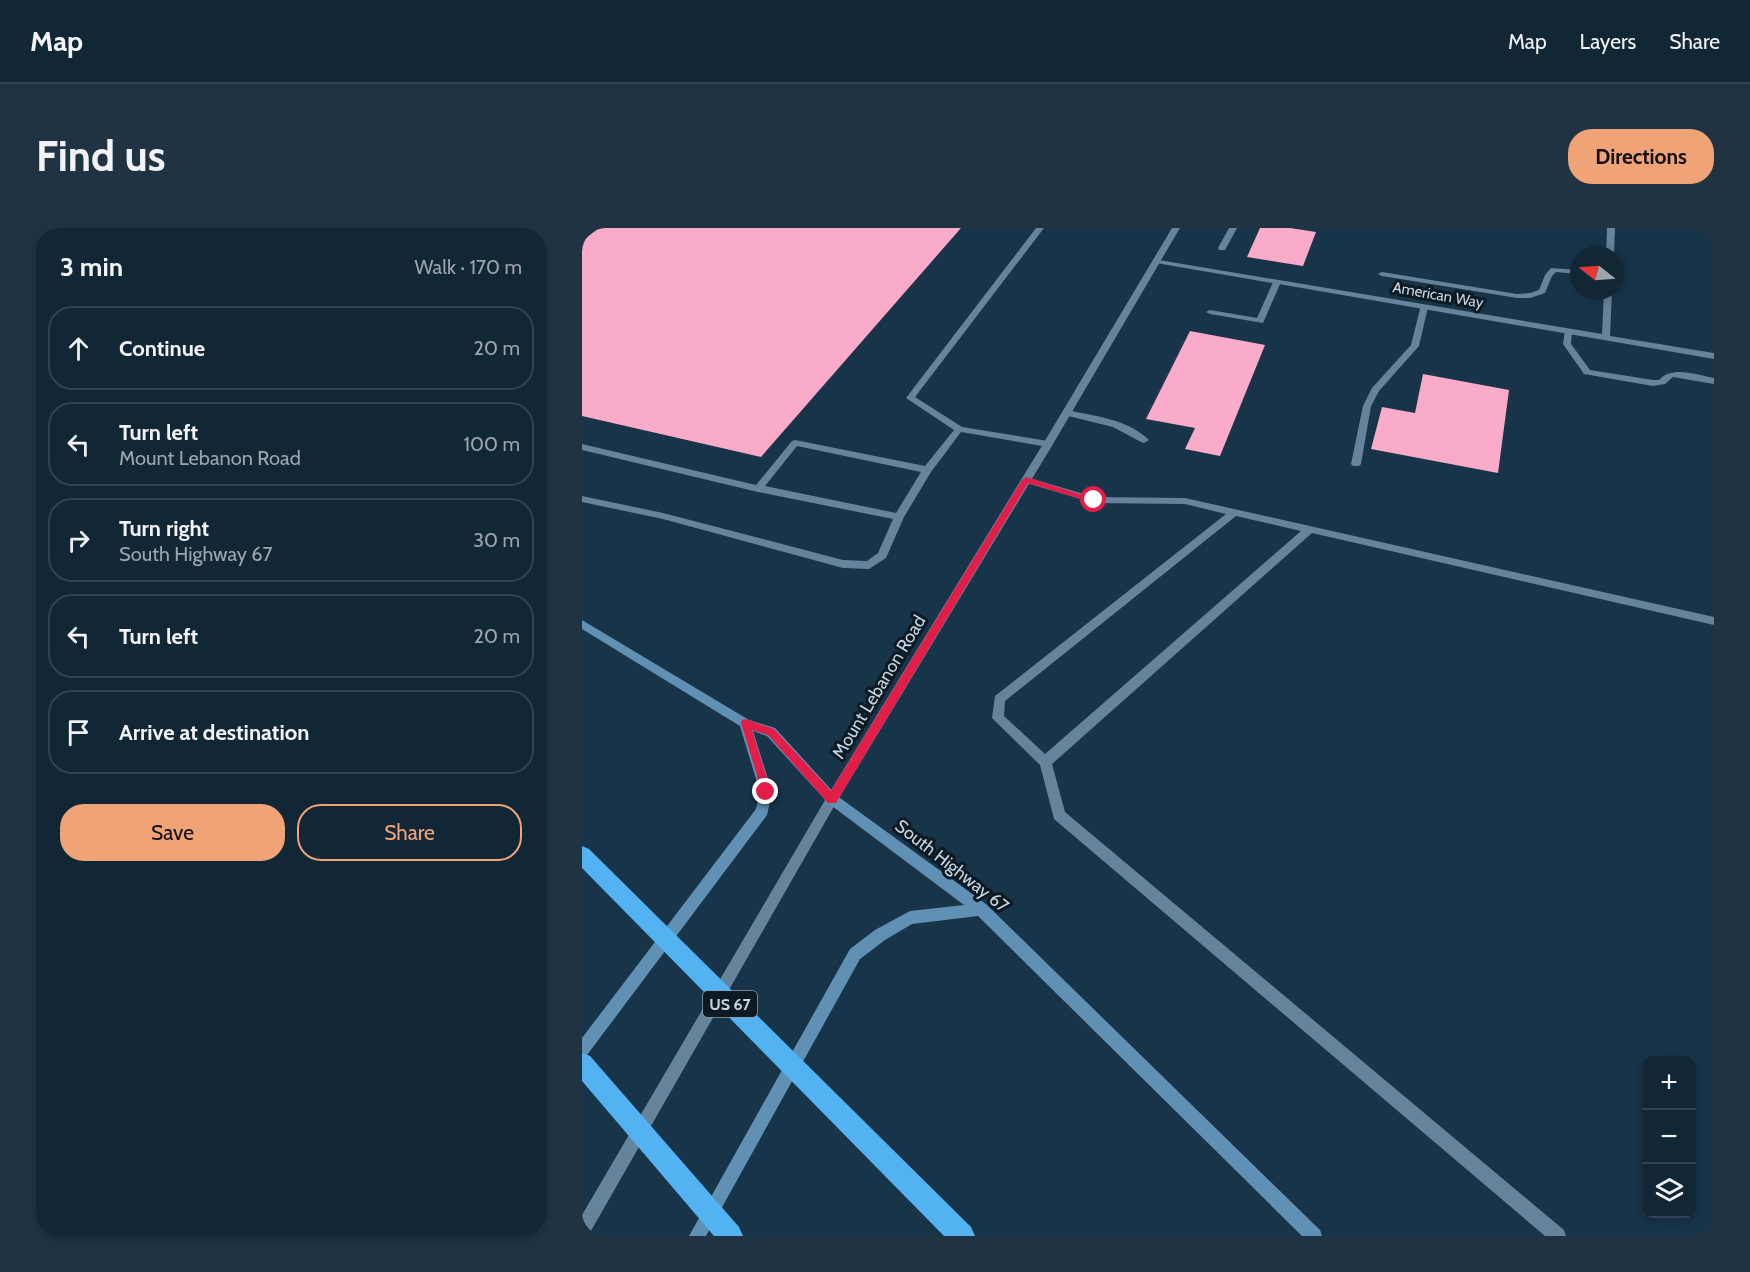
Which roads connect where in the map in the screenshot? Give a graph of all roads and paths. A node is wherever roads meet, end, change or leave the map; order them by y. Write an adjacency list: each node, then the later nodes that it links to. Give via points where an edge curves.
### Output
1 (1040, 228): 19 (street, via 910,398)
2 (1176, 228): 7 (street, Mount Lebanon Road)
3 (1233, 228): 6 (street)
4 (1611, 228): 5 (street)
5 (1610, 246)
6 (1222, 248)
7 (1156, 261): 10 (street, American Way); 18 (street, Mount Lebanon Road)
8 (1570, 271): 9 (street, via 1554,270 1545,290 1531,296)
9 (1382, 274)
10 (1277, 282): 12 (street, American Way); 13 (street, via 1260,321)
11 (1608, 300): 15 (street)
12 (1424, 307): 14 (street, American Way); 23 (street, via 1416,346 1375,390 1367,406)
13 (1210, 312)
14 (1568, 331): 15 (street, American Way); 17 (street, via 1567,344 1587,372 1653,382 1662,382 1673,374)
15 (1606, 337): 16 (street, American Way)
16 (1714, 356)
17 (1714, 381)
18 (1067, 413): 20 (street, via 1118,424); 21 (street, Mount Lebanon Road)
19 (959, 429): 21 (street); 24 (street)
20 (1144, 440)
21 (1048, 444): 25 (street, Mount Lebanon Road)
22 (582, 447): 26 (street)
23 (1356, 464)
24 (927, 470): 26 (street, via 795,443); 29 (street)
25 (1026, 480): 28 (street, via 1094,500 1185,501); 35 (street, Mount Lebanon Road)
26 (758, 489): 29 (street)
27 (582, 499): 29 (street, via 663,516 843,564 869,565 882,555)
28 (1235, 512): 30 (street); 34 (street, via 999,699 998,718)
29 (899, 517)
30 (1310, 529): 31 (street); 34 (street)
31 (1714, 621)
32 (582, 624): 33 (main road, South Highway 67)
33 (745, 723): 35 (main road, South Highway 67, via 771,732); 38 (main road, via 766,792 762,812)
34 (1045, 762): 45 (street, via 1059,815)
35 (832, 799): 37 (main road, South Highway 67); 40 (street, Mount Lebanon Road)
36 (584, 857): 43 (highway, US 67)
37 (981, 909): 41 (main road, via 910,918 855,954); 44 (main road, South Highway 67)
38 (582, 1050)
39 (582, 1064): 42 (highway)
40 (582, 1231)
41 (697, 1236)
42 (730, 1236)
43 (962, 1236)
44 (1314, 1236)
45 (1558, 1236)

